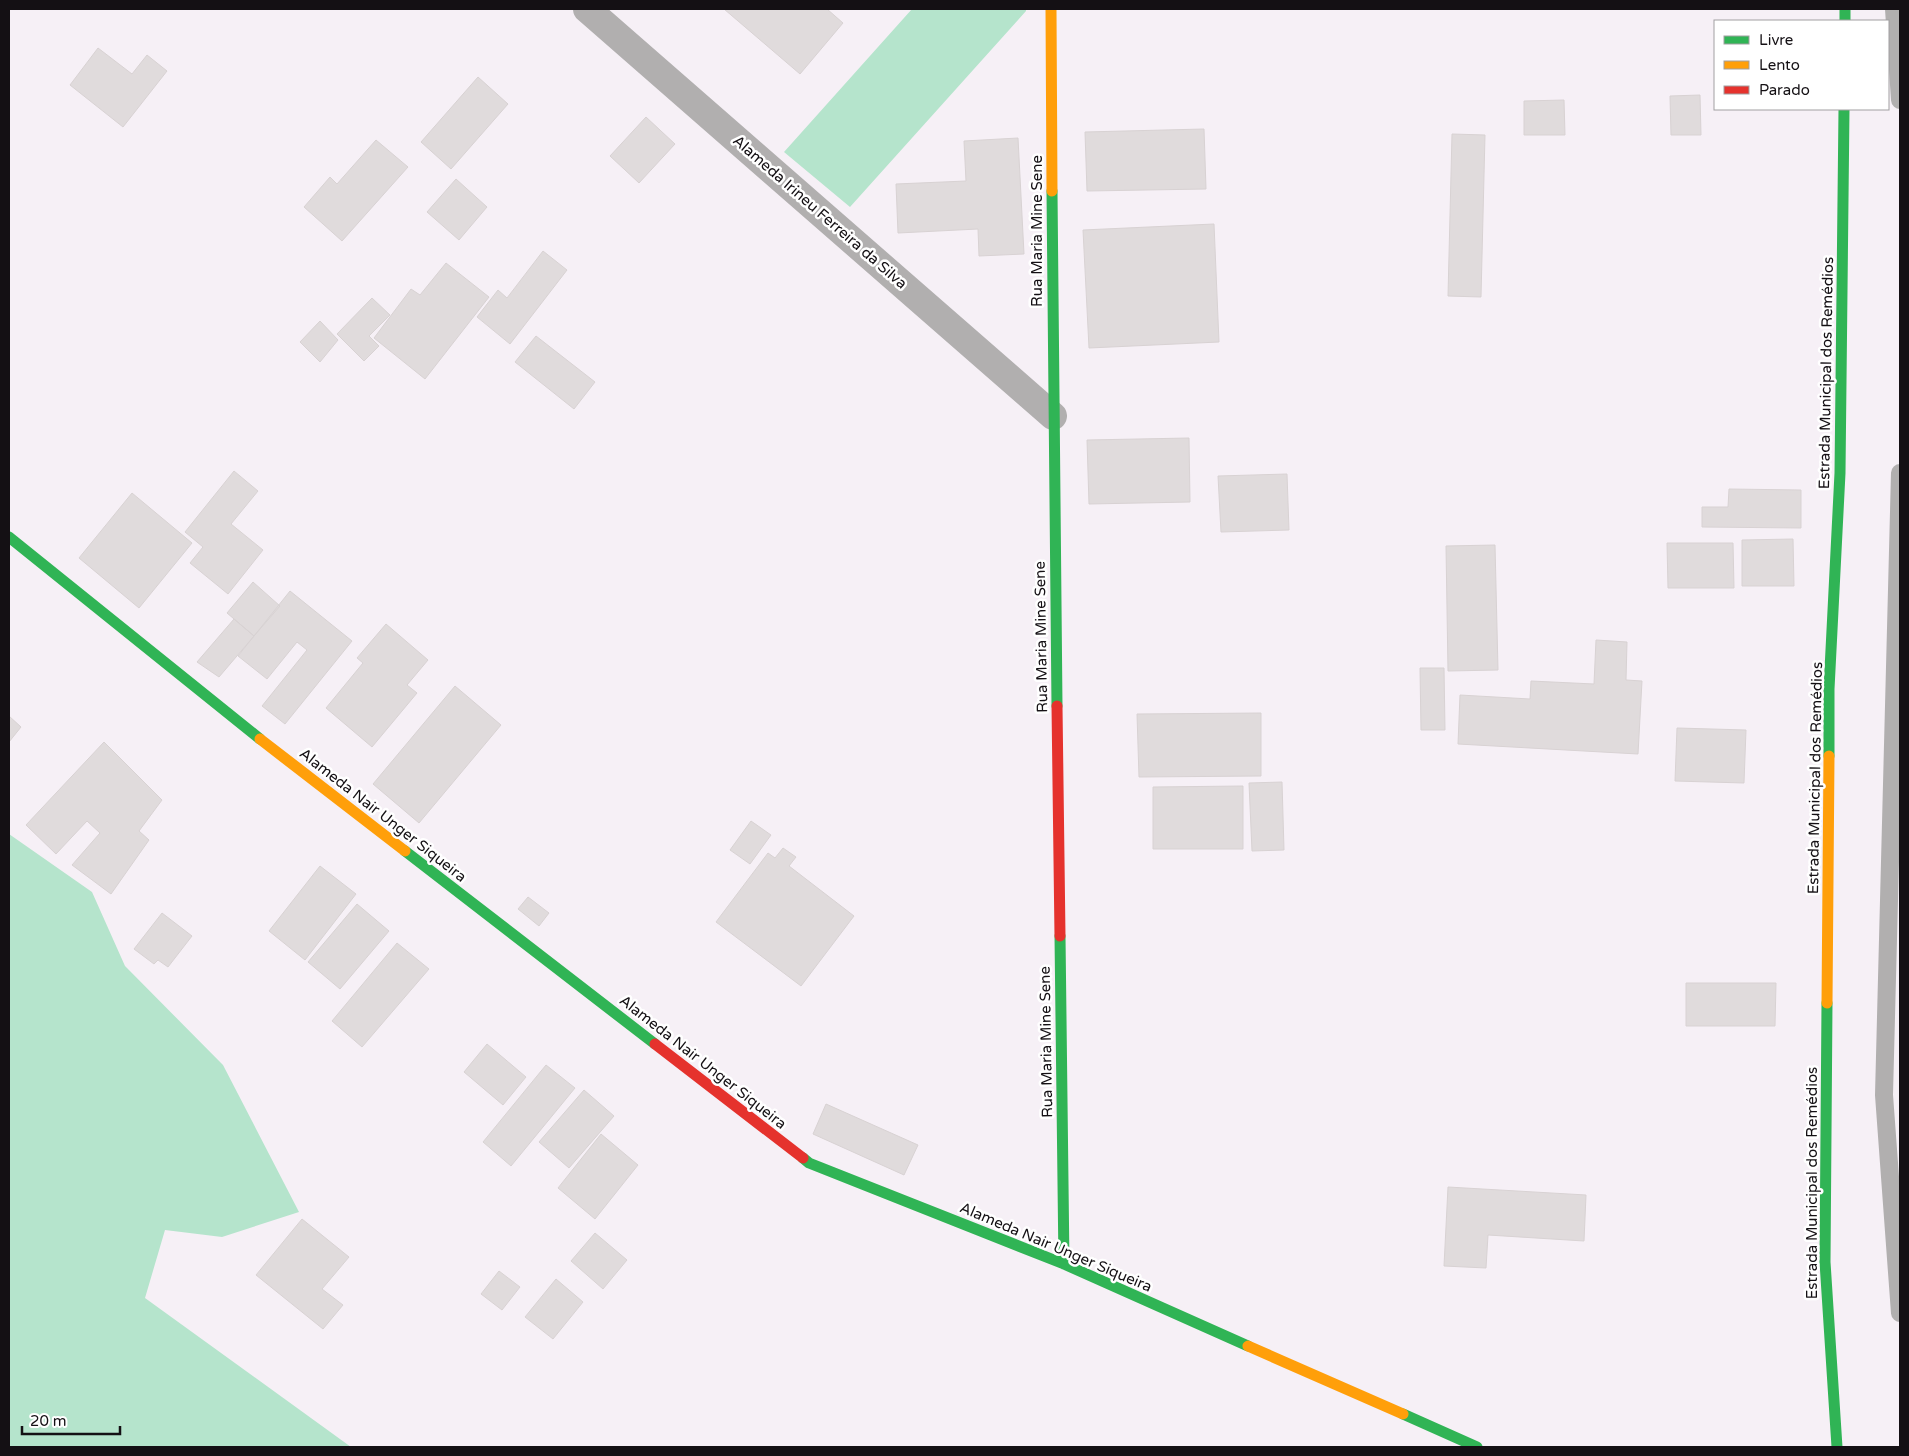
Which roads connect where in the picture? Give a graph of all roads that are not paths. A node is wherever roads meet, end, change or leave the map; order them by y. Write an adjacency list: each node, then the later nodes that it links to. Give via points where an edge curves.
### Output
1 (587, 9): 6 (street, Alameda Irineu Ferreira da Silva)
2 (1052, 9): 6 (street, Rua Maria Mine Sene)
3 (1894, 9): 4 (lane)
4 (1900, 100)
5 (1844, 110): 12 (street, Estrada Municipal dos Remédios, via 1840,473 1830,689 1825,1252)
6 (1053, 416): 9 (street, Rua Maria Mine Sene)
7 (1900, 473): 10 (lane, via 1884,1095)
8 (9, 537): 9 (street, Alameda Nair Unger Siqueira, via 239,722 809,1163)
9 (1064, 1264): 11 (street, Alameda Nair Unger Siqueira)
10 (1900, 1313)
11 (1477, 1447)
12 (1837, 1447)

